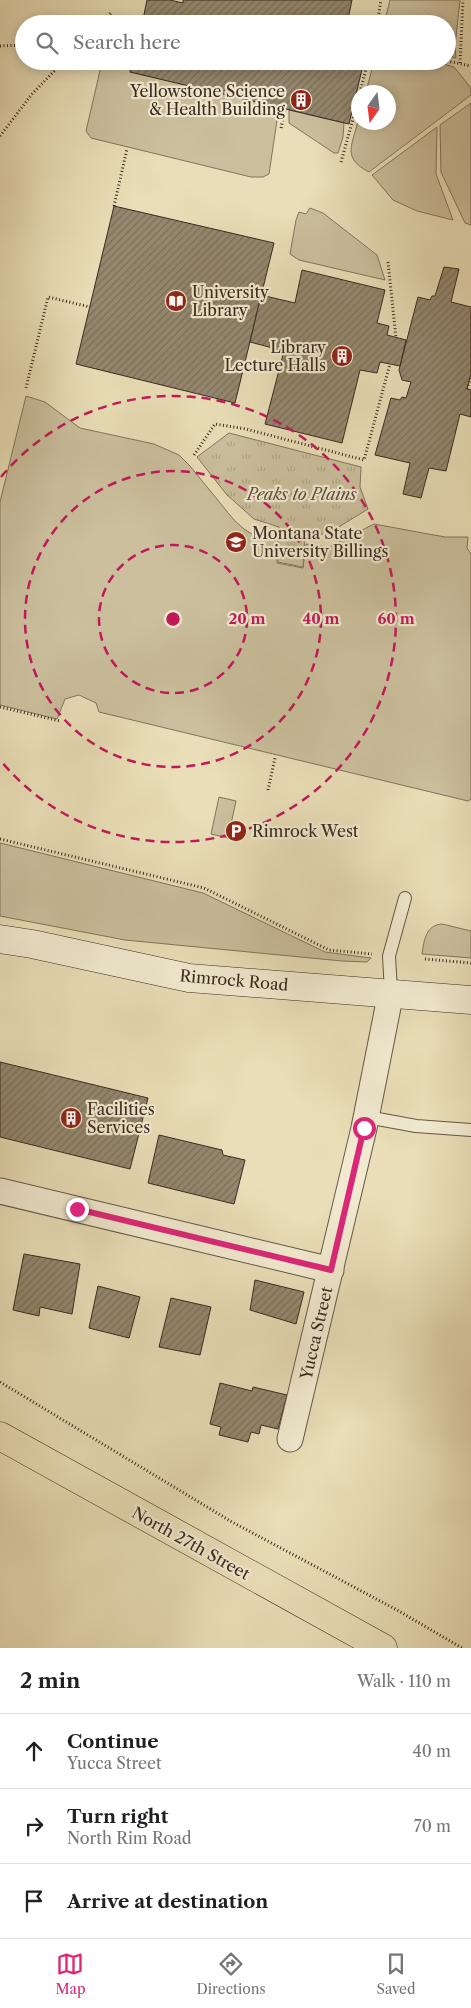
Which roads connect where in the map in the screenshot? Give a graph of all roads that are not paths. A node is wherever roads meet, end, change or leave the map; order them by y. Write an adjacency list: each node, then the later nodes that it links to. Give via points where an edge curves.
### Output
1 (405, 898): 3 (lane, via 390,956)
2 (0, 939): 3 (main road, Rimrock Road, via 189,978)
3 (390, 992): 4 (main road, Rimrock Road); 5 (street, Yucca Street)
4 (471, 1000)
5 (367, 1117): 6 (lane, via 416,1126); 8 (street, Yucca Street)
6 (471, 1130)
7 (0, 1191): 8 (street)
8 (331, 1270): 11 (street, Yucca Street)
9 (0, 1430): 12 (main road)
10 (0, 1436): 12 (main road, North 27th Street)
11 (290, 1440)
12 (30, 1454): 13 (main road, North 27th Street)
13 (383, 1648)

